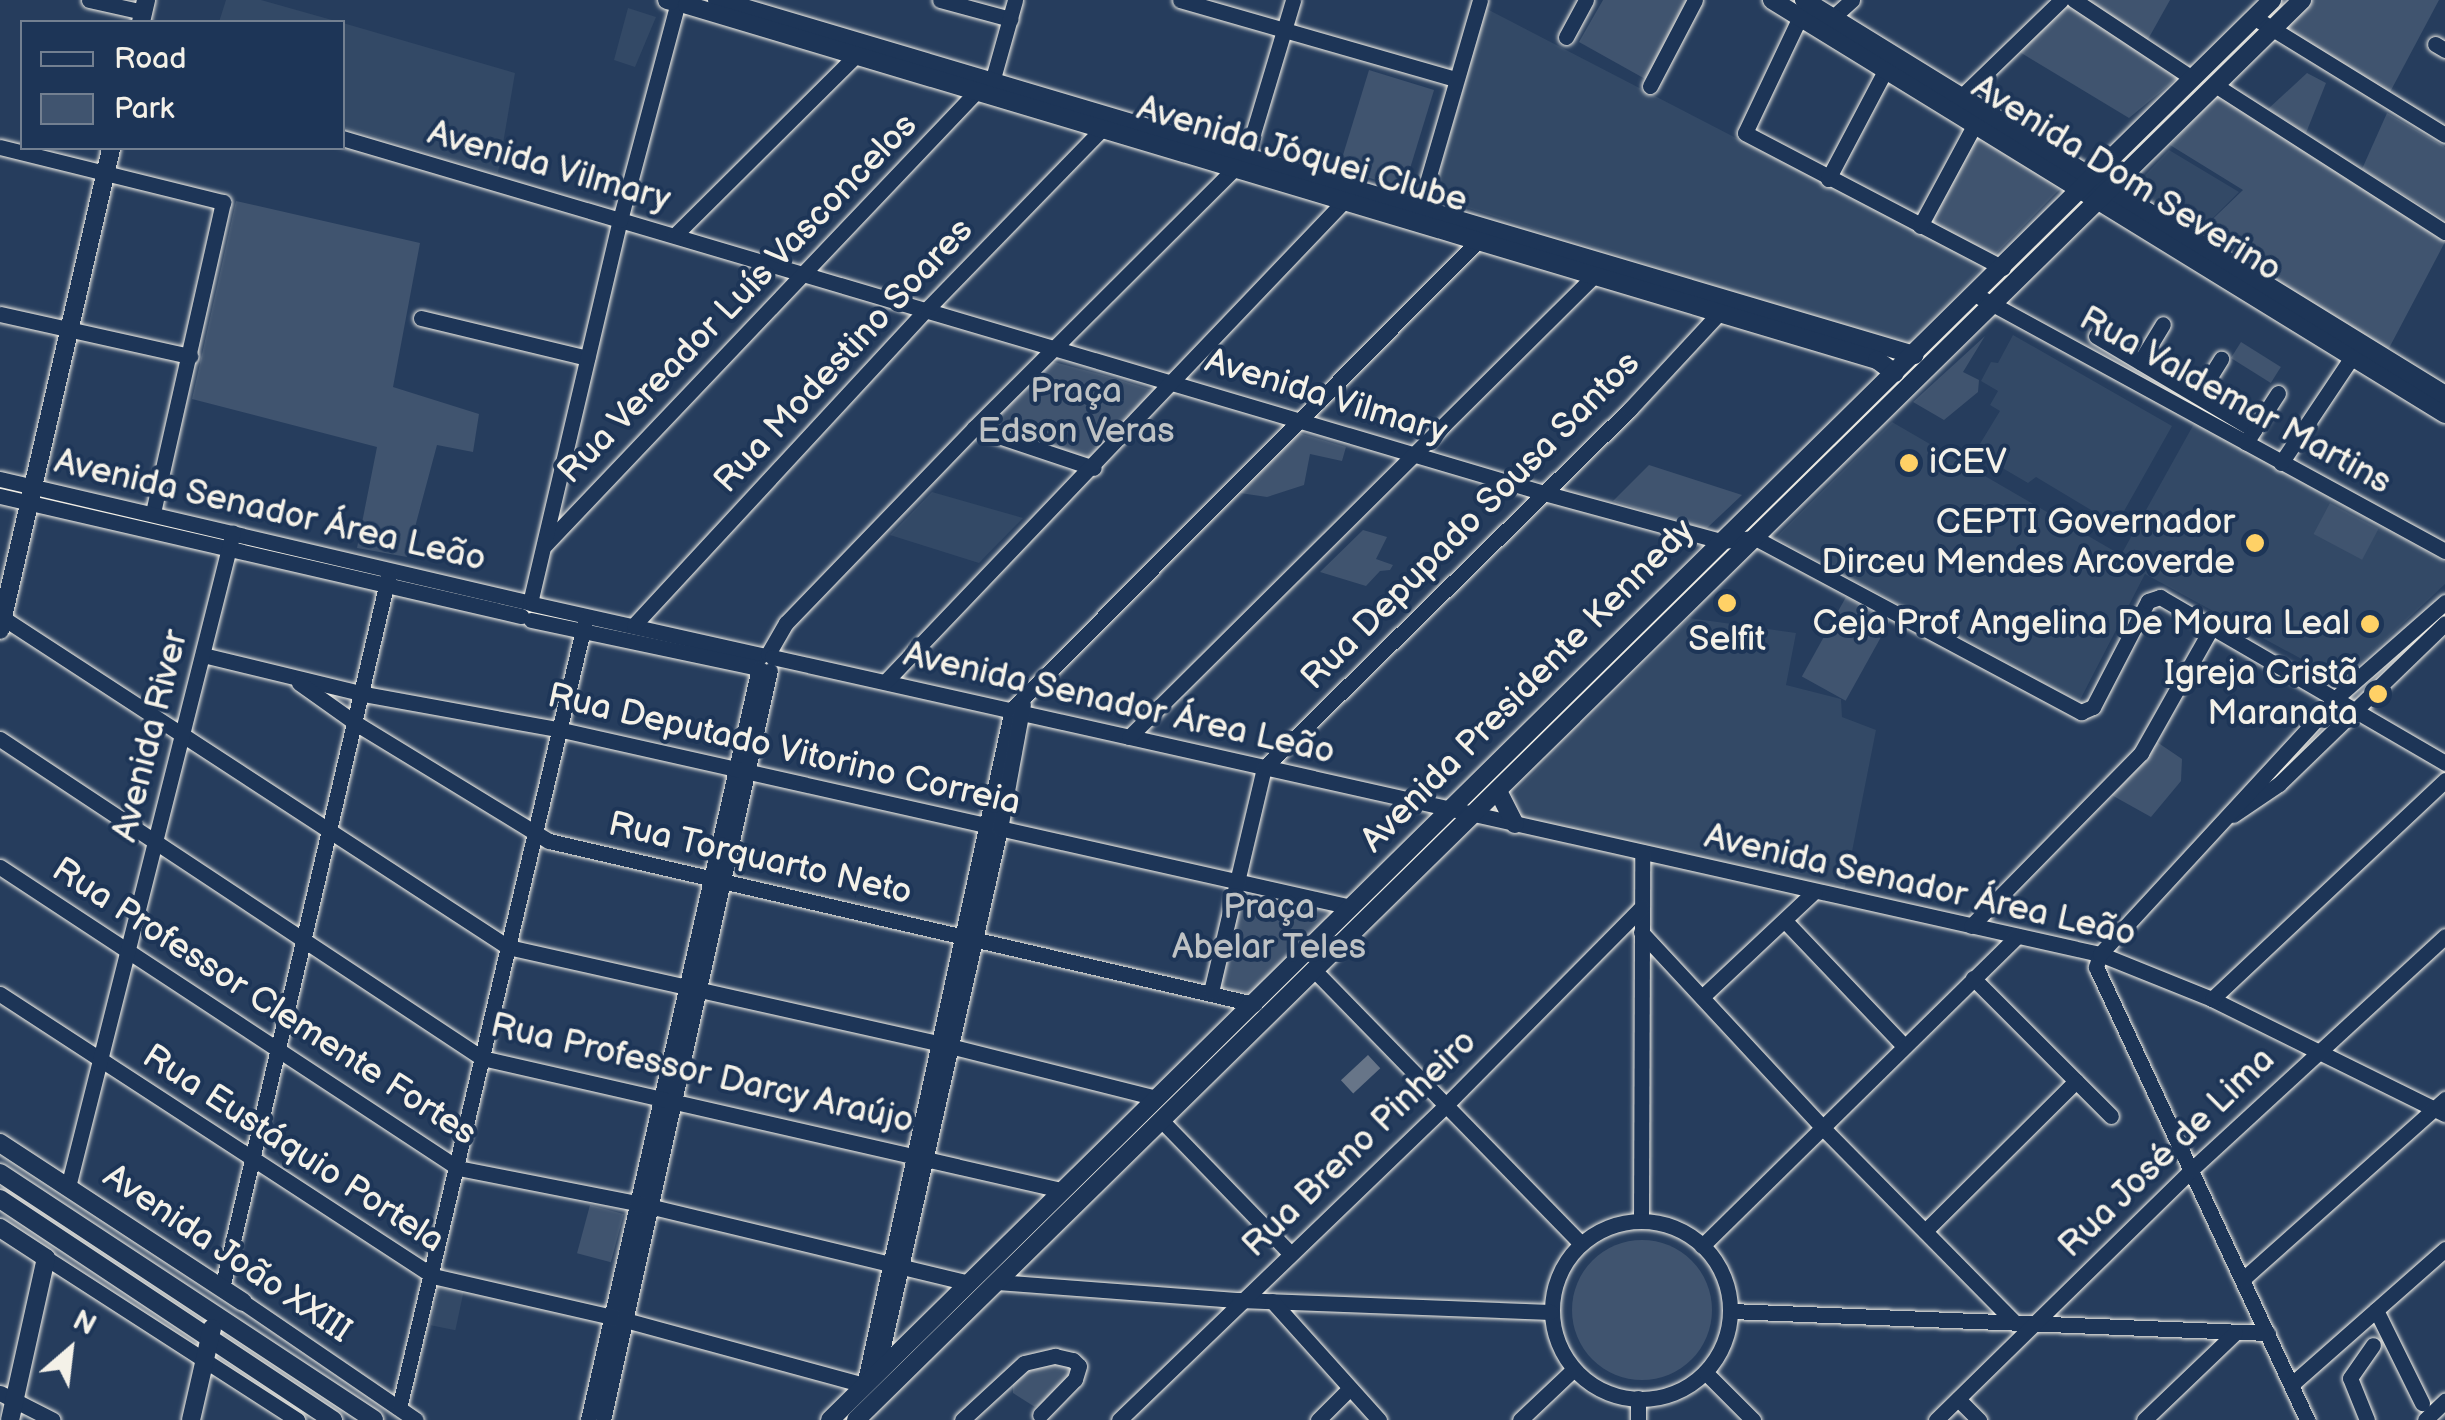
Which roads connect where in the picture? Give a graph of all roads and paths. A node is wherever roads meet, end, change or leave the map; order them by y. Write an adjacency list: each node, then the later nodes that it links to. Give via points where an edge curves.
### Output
1 (89, 0): 18 (street)
2 (717, 0): 29 (main road, Avenida Jóquei Clube)
3 (940, 0): 21 (street)
4 (1016, 0): 21 (street)
5 (1180, 0): 23 (street)
6 (1293, 0): 23 (street)
7 (1480, 0): 27 (street)
8 (1586, 0): 24 (street)
9 (1695, 0): 31 (street)
10 (1772, 0): 17 (main road, Avenida Dom Severino)
11 (1852, 0): 19 (street)
12 (2062, 0): 33 (street)
13 (2074, 0): 28 (street)
14 (2272, 0): 20 (main road, Avenida Presidente Kennedy)
15 (2302, 0): 22 (main road)
16 (677, 2): 25 (main road, Avenida Jóquei Clube); 46 (street)
17 (1802, 9): 19 (main road, Avenida Dom Severino); 26 (main road, Avenida Dom Severino); 42 (street, via 1745,133)
18 (144, 12)
19 (1832, 18): 33 (main road, Avenida Dom Severino)
20 (2255, 18): 22 (street); 28 (main road, Avenida Presidente Kennedy)
21 (1010, 19): 29 (street)
22 (2274, 28): 30 (main road); 36 (street)
23 (1284, 31): 27 (street); 40 (street)
24 (1566, 37)
25 (854, 57): 32 (main road, Avenida Jóquei Clube); 49 (street)
26 (1886, 70): 34 (main road, Avenida Dom Severino); 42 (street)
27 (1456, 78): 45 (street)
28 (2192, 78): 43 (main road, Avenida Presidente Kennedy)
29 (992, 82): 32 (street, Rua Vereador Luís Vasconcelos); 40 (main road, Avenida Jóquei Clube)
30 (2215, 85): 43 (main road); 48 (street)
31 (1650, 86)
32 (974, 94): 35 (main road, Avenida Jóquei Clube); 53 (street, Rua Vereador Luís Vasconcelos)
33 (1961, 97): 43 (main road, Avenida Dom Severino)
34 (1974, 124): 43 (main road, Avenida Dom Severino); 47 (street)
35 (1102, 130): 40 (main road, Avenida Jóquei Clube); 57 (street, Rua Modestino Soares)
36 (2445, 136)
37 (345, 139): 46 (street, Avenida Vilmary)
38 (0, 147): 41 (street)
39 (110, 150): 41 (main road)
40 (1239, 163): 44 (main road, Avenida Jóquei Clube); 45 (main road, Avenida Jóquei Clube); 63 (street)
41 (104, 173): 61 (main road); 65 (street, via 223,205)
42 (1828, 178): 47 (street)
43 (2095, 189): 51 (main road, Avenida Presidente Kennedy); 55 (main road, Avenida Presidente Kennedy); 66 (main road, Avenida Dom Severino); 73 (main road, Avenida Dom Severino)
44 (1344, 201): 45 (main road, Avenida Jóquei Clube); 71 (street)
45 (1418, 214): 50 (main road, Avenida Jóquei Clube); 52 (main road, Avenida Jóquei Clube)
46 (620, 220): 49 (street, Avenida Vilmary); 67 (street)
47 (1920, 226): 51 (street)
48 (2445, 232)
49 (675, 235): 53 (street, Avenida Vilmary)
50 (1478, 241): 52 (main road, Avenida Jóquei Clube); 76 (street)
51 (2003, 268): 54 (main road, Avenida Presidente Kennedy)
52 (1601, 270): 56 (main road, Avenida Jóquei Clube); 79 (street)
53 (807, 274): 57 (street, Avenida Vilmary); 90 (street, Rua Vereador Luís Vasconcelos)
54 (1976, 295): 55 (street, Rua Valdemar Martins); 64 (main road, Avenida Presidente Kennedy)
55 (1996, 302): 78 (street, Rua Valdemar Martins); 87 (main road, Avenida Presidente Kennedy)
56 (1724, 307): 64 (main road, Avenida Jóquei Clube); 70 (main road, Avenida Jóquei Clube, via 1877,360); 83 (street, Rua Depupado Sousa Santos)
57 (927, 309): 63 (street, Avenida Vilmary); 98 (street, Rua Modestino Soares)
58 (0, 314): 61 (street)
59 (420, 318): 67 (street)
60 (2163, 324): 69 (street)
61 (68, 330): 65 (street); 84 (main road)
62 (2096, 336): 69 (street)
63 (1052, 348): 71 (street, Avenida Vilmary); 77 (street)
64 (1914, 355): 70 (main road, Avenida Presidente Kennedy)
65 (190, 356): 86 (street)
66 (2352, 357): 75 (main road, Avenida Dom Severino); 80 (street)
67 (588, 358): 90 (street)
68 (2222, 359): 74 (street)
69 (2140, 362): 74 (street)
70 (1895, 373): 89 (main road, Avenida Presidente Kennedy)
71 (1174, 383): 76 (street, Avenida Vilmary); 81 (street)
72 (2278, 394): 78 (street)
73 (2445, 394)
74 (2198, 396): 78 (street)
75 (2445, 414)
76 (1294, 422): 79 (street, Avenida Vilmary); 106 (street)
77 (974, 428): 81 (street); 101 (street, via 786,623)
78 (2250, 437): 80 (street, Rua Valdemar Martins)
79 (1415, 456): 83 (street, Avenida Vilmary); 111 (street)
80 (2281, 463): 91 (street, Rua Valdemar Martins)
81 (1094, 468): 103 (street)
82 (0, 479): 84 (street, Avenida Senador Área Leão)
83 (1544, 493): 89 (street, Avenida Vilmary); 114 (street, Rua Depupado Sousa Santos)
84 (31, 494): 85 (street, Avenida Senador Área Leão); 86 (street, Avenida Senador Área Leão); 88 (street, Avenida Senador Área Leão); 95 (main road)
85 (0, 496)
86 (153, 513): 88 (street, Avenida Senador Área Leão)
87 (1755, 538): 89 (street, Avenida Vilmary); 99 (street, via 2078,711 2094,706 2148,600 2160,597); 117 (main road, Avenida Presidente Kennedy)
88 (231, 540): 92 (street, Avenida Senador Área Leão); 100 (street, Avenida River)
89 (1720, 540): 118 (main road, Avenida Presidente Kennedy)
90 (545, 545): 94 (street)
91 (2445, 551)
92 (388, 580): 94 (street, Avenida Senador Área Leão); 104 (street)
93 (2445, 602): 105 (street)
94 (528, 609): 96 (street, Avenida Senador Área Leão)
95 (1, 622): 110 (street)
96 (585, 623): 98 (street, Avenida Senador Área Leão); 101 (street, Avenida Senador Área Leão); 109 (street)
97 (2445, 623): 107 (street)
98 (634, 625): 101 (street, Avenida Senador Área Leão)
99 (2212, 627): 105 (street); 134 (street, via 2141,753)
100 (203, 655): 102 (street, Rua Deputado Vitorino Correia); 110 (street, Avenida River)
101 (766, 661): 103 (street, Avenida Senador Área Leão); 115 (street)
102 (292, 678): 104 (street, Rua Deputado Vitorino Correia); 108 (street, Rua Torquarto Neto)
103 (886, 682): 106 (street, Avenida Senador Área Leão)
104 (364, 694): 108 (street); 109 (street, Rua Deputado Vitorino Correia)
105 (2337, 697): 107 (street); 120 (street, via 2261,774)
106 (1019, 707): 111 (street, Avenida Senador Área Leão); 122 (street)
107 (2356, 709): 113 (street); 120 (street, via 2279,784)
108 (357, 724): 123 (street); 124 (street, Rua Torquarto Neto)
109 (562, 730): 115 (street, Rua Deputado Vitorino Correia); 124 (street)
110 (181, 735): 123 (street); 125 (street, Avenida River)
111 (1129, 737): 114 (street, Avenida Senador Área Leão)
112 (0, 739): 125 (street, Rua Professor Darcy Araújo)
113 (2445, 763)
114 (1264, 768): 118 (street, Avenida Senador Área Leão); 129 (street)
115 (744, 772): 122 (street, Rua Deputado Vitorino Correia); 128 (street)
116 (2445, 780): 149 (street)
117 (1498, 791): 119 (main road, Avenida Presidente Kennedy); 121 (main road)
118 (1451, 810): 119 (street, Avenida Senador Área Leão); 131 (main road, Avenida Presidente Kennedy)
119 (1473, 814): 121 (street, Avenida Senador Área Leão); 143 (main road, Avenida Presidente Kennedy)
120 (2230, 817): 141 (street)
121 (1514, 824): 126 (street, Avenida Senador Área Leão)
122 (992, 827): 129 (street, Rua Deputado Vitorino Correia); 136 (street)
123 (330, 832): 139 (street); 140 (street)
124 (534, 835): 128 (street, Rua Torquarto Neto); 140 (street)
125 (155, 844): 139 (street, Rua Professor Darcy Araújo); 142 (street, Avenida River)
126 (1642, 852): 130 (street, Avenida Senador Área Leão); 132 (street)
127 (0, 867): 142 (street, Rua Professor Clemente Fortes)
128 (720, 880): 136 (street, Rua Torquarto Neto); 145 (street)
129 (1238, 881): 131 (street, Rua Deputado Vitorino Correia); 146 (street)
130 (1815, 891): 133 (street); 134 (street, Avenida Senador Área Leão)
131 (1350, 907): 150 (main road, Avenida Presidente Kennedy)
132 (1641, 908): 135 (street); 160 (street, Rua Breno Pinheiro)
133 (1785, 921): 148 (street); 152 (street)
134 (1971, 926): 137 (street, Avenida Senador Área Leão)
135 (1641, 932): 148 (street); 175 (street)
136 (968, 936): 146 (street, Rua Torquarto Neto); 151 (street)
137 (2018, 936): 141 (street, Avenida Senador Área Leão); 144 (street)
138 (2445, 936): 154 (street, Rua José de Lima)
139 (306, 945): 153 (street); 155 (street, Rua Professor Darcy Araújo)
140 (508, 948): 145 (street); 155 (street)
141 (2100, 954): 149 (street, Avenida Senador Área Leão); 169 (street, via 2096,967)
142 (128, 955): 153 (street, Rua Professor Clemente Fortes); 156 (street, Avenida River)
143 (1312, 969): 160 (street); 163 (main road, Avenida Presidente Kennedy)
144 (1973, 978): 152 (street); 157 (street)
145 (694, 989): 151 (street); 159 (street)
146 (1211, 992): 150 (street, Rua Torquarto Neto)
147 (0, 994): 156 (street, Rua Eustáquio Portela)
148 (1702, 997): 164 (street)
149 (2212, 999): 154 (street, Avenida Senador Área Leão)
150 (1254, 1004): 158 (main road, Avenida Presidente Kennedy)
151 (944, 1045): 158 (street); 166 (street)
152 (1904, 1046): 164 (street)
153 (278, 1053): 167 (street); 168 (street, Rua Professor Clemente Fortes)
154 (2316, 1053): 161 (street, Avenida Senador Área Leão); 169 (street, Rua José de Lima)
155 (482, 1058): 159 (street, Rua Professor Darcy Araújo); 168 (street)
156 (99, 1060): 167 (street, Rua Eustáquio Portela); 171 (street, Avenida River)
157 (2076, 1080): 162 (street); 177 (street)
158 (1153, 1097): 172 (main road, Avenida Presidente Kennedy)
159 (669, 1098): 166 (street, Rua Professor Darcy Araújo); 174 (street)
160 (1444, 1106): 178 (street); 181 (street, Rua Breno Pinheiro)
161 (2441, 1107): 185 (street)
162 (2111, 1116)
163 (1162, 1121): 181 (street); 187 (main road, Avenida Presidente Kennedy)
164 (1822, 1128): 177 (street); 179 (street)
165 (0, 1143): 171 (main road, Avenida João XXIII)
166 (919, 1157): 172 (street, Rua Professor Darcy Araújo); 183 (street)
167 (254, 1160): 184 (street, Rua Eustáquio Portela); 188 (street)
168 (458, 1168): 174 (street, Rua Professor Clemente Fortes); 184 (street)
169 (2192, 1169): 185 (street); 197 (street, Rua José de Lima)
170 (0, 1172): 195 (main road, Avenida João XXIII)
171 (68, 1187): 188 (main road, Avenida João XXIII)
172 (1061, 1190): 186 (main road, Avenida Presidente Kennedy)
173 (0, 1198): 200 (main road)
174 (643, 1205): 183 (street, Rua Professor Clemente Fortes); 196 (street)
175 (1641, 1221): 178 (street, via 1606,1227); 179 (street, via 1671,1226)
176 (0, 1228): 182 (main road)
177 (1925, 1231): 197 (street)
178 (1580, 1242): 194 (street, via 1555,1284)
179 (1702, 1246): 193 (street, via 1721,1270)
180 (2445, 1249): 192 (street)
181 (1292, 1254): 189 (street, Rua Breno Pinheiro)
182 (46, 1258): 202 (street); 208 (main road)
183 (895, 1264): 186 (street, Rua Professor Clemente Fortes); 205 (street)
184 (433, 1276): 196 (street, Rua Eustáquio Portela); 212 (street)
185 (2243, 1280): 199 (street)
186 (968, 1282): 205 (main road, Avenida Presidente Kennedy)
187 (996, 1282): 189 (street); 227 (main road, Avenida Presidente Kennedy)
188 (222, 1288): 191 (main road, Avenida João XXIII); 195 (main road)
189 (1239, 1300): 190 (street); 216 (street, Rua Breno Pinheiro)
190 (1272, 1301): 194 (street); 207 (street)
191 (242, 1302): 212 (street, Avenida João XXIII)
192 (2376, 1310): 206 (street); 213 (street)
193 (1730, 1311): 197 (street); 204 (street, via 1720,1351)
194 (1551, 1312): 203 (street)
195 (216, 1314): 200 (main road); 222 (main road, Avenida João XXIII)
196 (617, 1318): 205 (street, Rua Eustáquio Portela); 224 (street); 225 (street)
197 (2023, 1323): 198 (street); 210 (street, Rua José de Lima)
198 (2236, 1333): 199 (street); 214 (street)
199 (2268, 1333): 206 (street)
200 (210, 1338): 202 (main road); 221 (main road)
201 (2373, 1344): 238 (street, via 2350,1378)
202 (205, 1363): 219 (main road); 220 (street)
203 (1574, 1369): 209 (street, via 1596,1387); 231 (street)
204 (1705, 1372): 209 (street, via 1672,1394); 233 (street)
205 (871, 1379): 226 (main road, Avenida Presidente Kennedy)
206 (2292, 1384): 237 (street)
207 (1350, 1388): 229 (street); 230 (street)
208 (7, 1394): 217 (main road); 218 (street)
209 (1638, 1398): 232 (street)
210 (1958, 1398): 234 (street, Rua José de Lima); 235 (street)
211 (2445, 1401): 213 (street)
212 (399, 1408): 223 (street, Avenida João XXIII)
213 (2423, 1412)
214 (2163, 1414): 236 (street)
215 (1040, 1415): 228 (street, via 1077,1375 1073,1360 1055,1356 1024,1363)
216 (1127, 1417)
217 (10, 1420)
218 (53, 1420)
219 (191, 1420)
220 (297, 1420)
221 (333, 1420)
222 (374, 1420)
223 (416, 1420)
224 (588, 1420)
225 (603, 1420)
226 (830, 1420)
227 (856, 1420)
228 (962, 1420)
229 (1318, 1420)
230 (1379, 1420)
231 (1520, 1420)
232 (1638, 1420)
233 (1753, 1420)
234 (1936, 1420)
235 (1978, 1420)
236 (2144, 1420)
237 (2307, 1420)
238 (2367, 1420)

